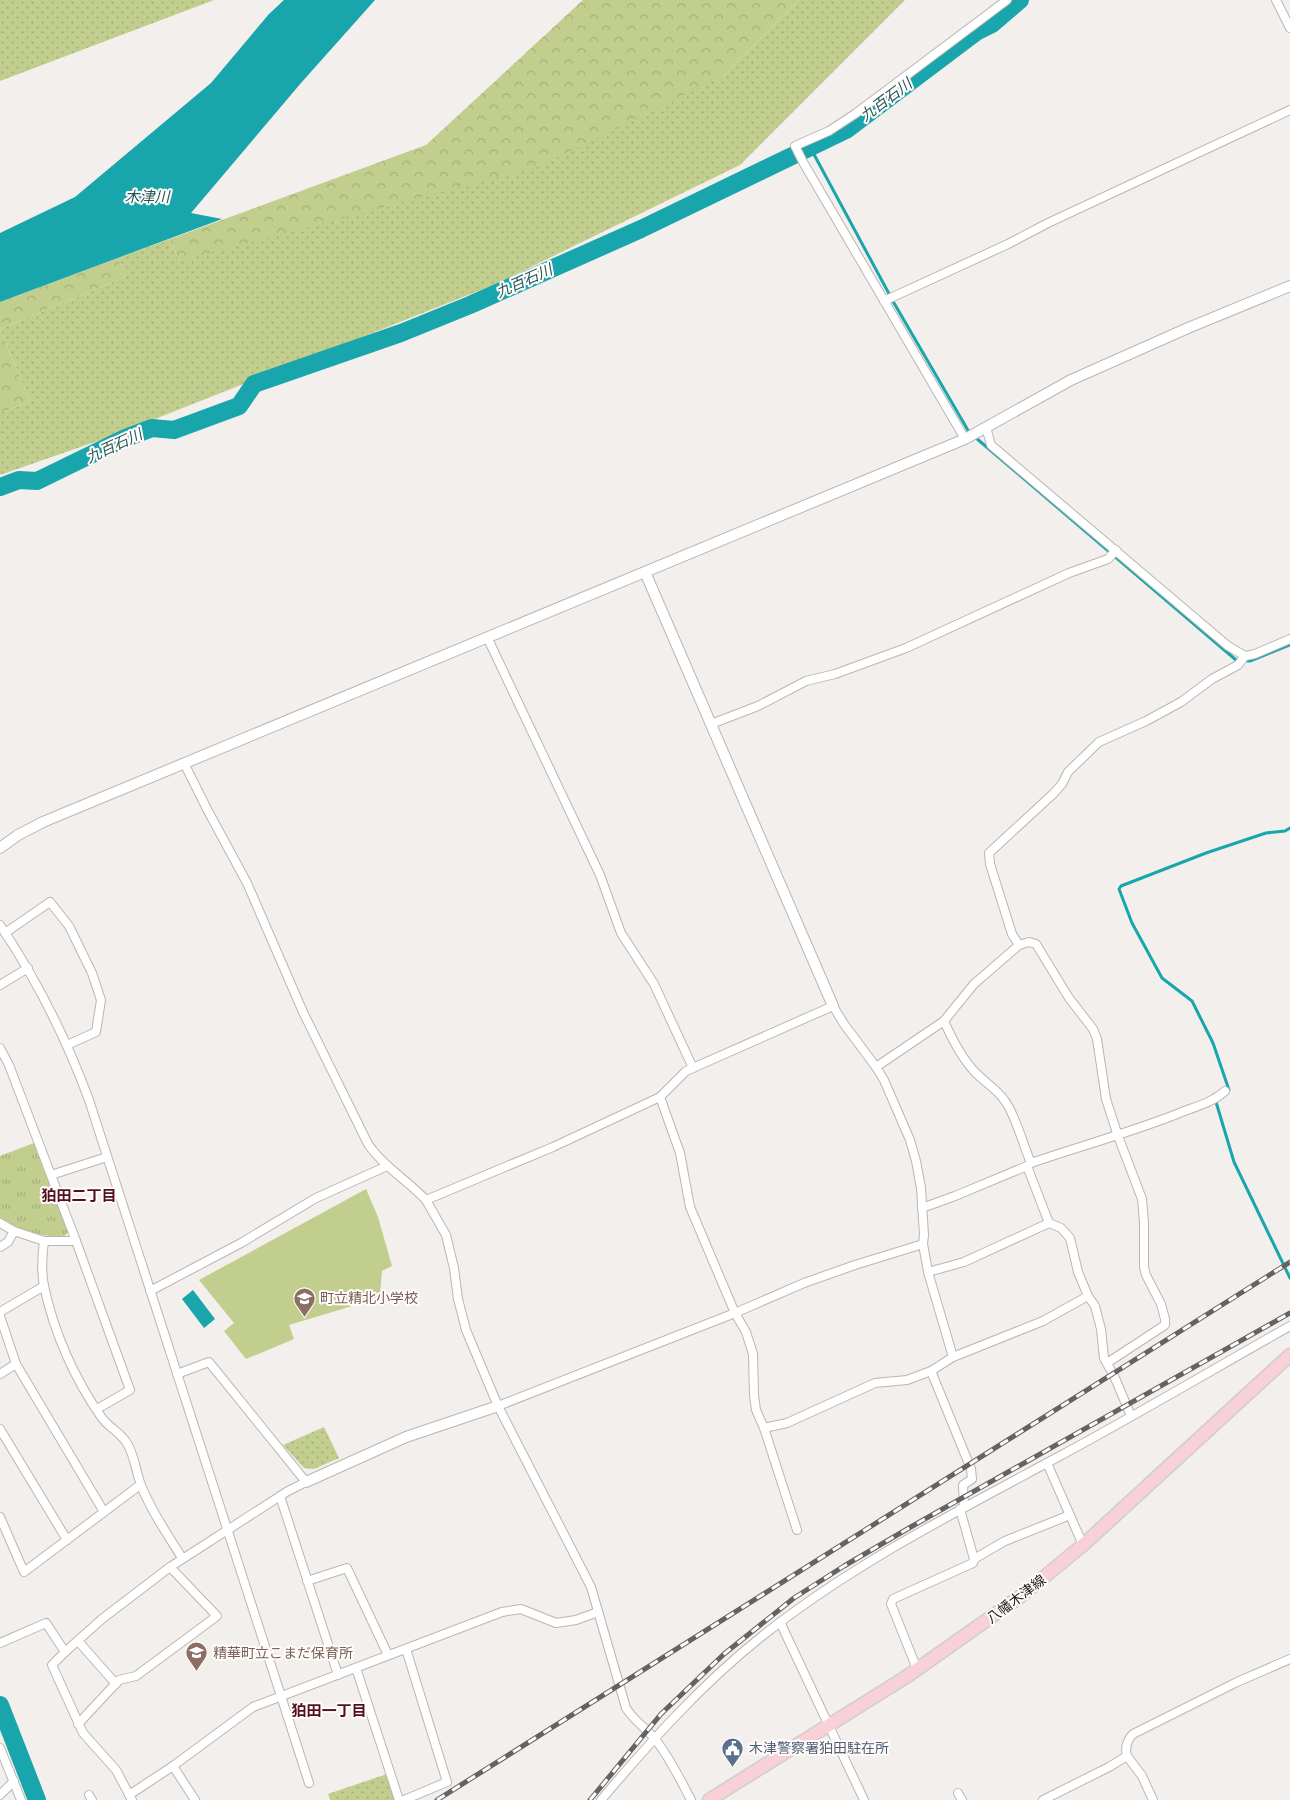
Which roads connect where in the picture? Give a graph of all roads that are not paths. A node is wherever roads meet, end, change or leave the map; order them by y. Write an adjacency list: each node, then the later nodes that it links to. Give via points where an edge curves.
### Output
1 (1007, 0): 6 (street, via 855,114 829,131 795,146)
2 (1276, 0): 3 (street)
3 (1290, 28)
4 (1290, 110): 6 (street)
5 (1290, 286): 7 (street, via 1071,380)
6 (885, 301): 8 (street)
7 (986, 427): 8 (street); 9 (street, via 991,446)
8 (965, 439): 10 (street)
9 (1116, 550): 13 (street, via 1228,646); 14 (street, via 1108,559 1069,573 906,648 806,681 758,706)
10 (645, 572): 11 (street); 14 (street)
11 (487, 637): 15 (street); 27 (street, via 600,876 621,933 654,984)
12 (1290, 639): 13 (street)
13 (1245, 656): 19 (street, via 1238,665 1181,702 1146,722 1099,742 1068,772 1053,794 989,853 1012,934)
14 (711, 724): 22 (street)
15 (184, 763): 16 (street, via 43,822); 33 (street, via 247,883 363,1135)
16 (0, 848)
17 (0, 925): 18 (street)
18 (5, 933): 20 (street); 24 (street, via 50,902 69,926 101,1000 96,1032)
19 (1019, 945): 23 (street, via 974,984); 30 (street, via 1036,944 1069,998 1093,1029 1106,1099)
20 (28, 968): 21 (street); 24 (street)
21 (0, 985)
22 (833, 1006): 26 (street); 27 (street)
23 (944, 1021): 26 (street); 32 (street, via 966,1061 1006,1102)
24 (67, 1045): 31 (street)
25 (0, 1048): 34 (street)
26 (876, 1067): 36 (street, via 910,1140)
27 (692, 1068): 29 (street)
28 (1225, 1091): 30 (street, via 1217,1098)
29 (660, 1097): 35 (street); 49 (street, via 680,1153 690,1207)
30 (1118, 1136): 32 (street); 54 (street, via 1142,1199 1144,1267 1161,1304 1165,1325)
31 (107, 1157): 34 (street); 46 (street)
32 (1029, 1164): 36 (street); 37 (street)
33 (387, 1166): 35 (street); 46 (street, via 316,1198)
34 (51, 1175): 41 (street)
35 (426, 1200): 59 (street, via 446,1235 466,1330)
36 (922, 1208): 42 (street)
37 (1049, 1223): 44 (street, via 964,1262); 47 (street, via 1061,1228 1070,1238)
38 (0, 1224): 39 (street)
39 (14, 1231): 40 (street); 43 (street, via 8,1242)
40 (44, 1241): 41 (street); 45 (street)
41 (76, 1241): 60 (street, via 130,1390)
42 (922, 1244): 44 (street); 49 (street, via 846,1268)
43 (0, 1247)
44 (928, 1272): 53 (street)
45 (44, 1286): 48 (street); 60 (street, via 63,1347)
46 (150, 1291): 58 (street)
47 (1088, 1296): 53 (street, via 1043,1321); 54 (street, via 1095,1306)
48 (0, 1312)
49 (735, 1314): 59 (street); 62 (street, via 746,1332 753,1354 756,1410)
50 (0, 1316): 55 (street)
51 (1290, 1326): 61 (street)
52 (1290, 1355): 75 (main road, 八幡木津線)
53 (953, 1357): 56 (street)
54 (1107, 1363): 61 (street)
55 (16, 1364): 57 (street); 69 (street)
56 (931, 1371): 62 (street, via 907,1380 875,1383 787,1423); 68 (street, via 971,1469 972,1479 963,1485)
57 (0, 1374)
58 (177, 1374): 65 (street, via 210,1362); 72 (street)
59 (498, 1406): 65 (street, via 406,1437); 80 (street, via 591,1588)
60 (97, 1409): 66 (street, via 129,1446)
61 (1131, 1416): 64 (street)
62 (764, 1428): 73 (street)
63 (0, 1430): 74 (street)
64 (1047, 1463): 68 (street); 70 (street)
65 (306, 1482): 67 (street)
66 (140, 1485): 69 (street); 76 (street)
67 (280, 1496): 72 (street); 79 (street)
68 (962, 1508): 77 (street); 81 (street)
69 (104, 1512): 74 (street)
70 (1070, 1515): 75 (street); 77 (street, via 1005,1541)
71 (0, 1517): 74 (street, via 24,1572)
72 (227, 1530): 76 (street); 92 (street)
73 (797, 1530)
74 (67, 1540)
75 (1083, 1545): 89 (main road, 八幡木津線, via 1013,1602)
76 (182, 1558): 78 (street)
77 (974, 1559): 89 (street, via 973,1563 893,1599 891,1604)
78 (170, 1566): 82 (street); 91 (street, via 217,1616 136,1676 119,1680)
79 (307, 1581): 86 (street, via 347,1568); 90 (street)
80 (598, 1612): 84 (street, via 556,1623 521,1609 502,1612); 95 (street, via 626,1708)
81 (780, 1622): 94 (street); 95 (street, via 719,1672)
82 (78, 1641): 85 (street); 91 (street)
83 (0, 1643): 85 (street, via 46,1622)
84 (406, 1649): 86 (street); 106 (street, via 447,1782)
85 (65, 1652): 93 (street, via 52,1665)
86 (388, 1655): 88 (street)
87 (1290, 1659): 97 (street, via 1133,1734 1125,1750)
88 (356, 1668): 90 (street); 105 (street)
89 (917, 1669): 94 (main road, 八幡木津線)
90 (338, 1675): 92 (street)
91 (116, 1684): 93 (street)
92 (281, 1696): 98 (street, via 253,1707); 100 (street)
93 (78, 1724): 102 (street, via 116,1770)
94 (829, 1724): 109 (main road, 八幡木津線); 110 (street)
95 (654, 1738): 107 (street); 108 (street)
96 (0, 1748): 99 (street)
97 (1127, 1756): 111 (street); 112 (street, via 1142,1776)
98 (173, 1766): 102 (street); 104 (street)
99 (14, 1781): 101 (street); 103 (street)
100 (309, 1783)
101 (0, 1795)
102 (131, 1798)
103 (21, 1800)
104 (195, 1800)
105 (399, 1800)
106 (404, 1800)
107 (601, 1800)
108 (691, 1800)
109 (709, 1800)
110 (864, 1800)
111 (1043, 1800)
112 (1153, 1800)

